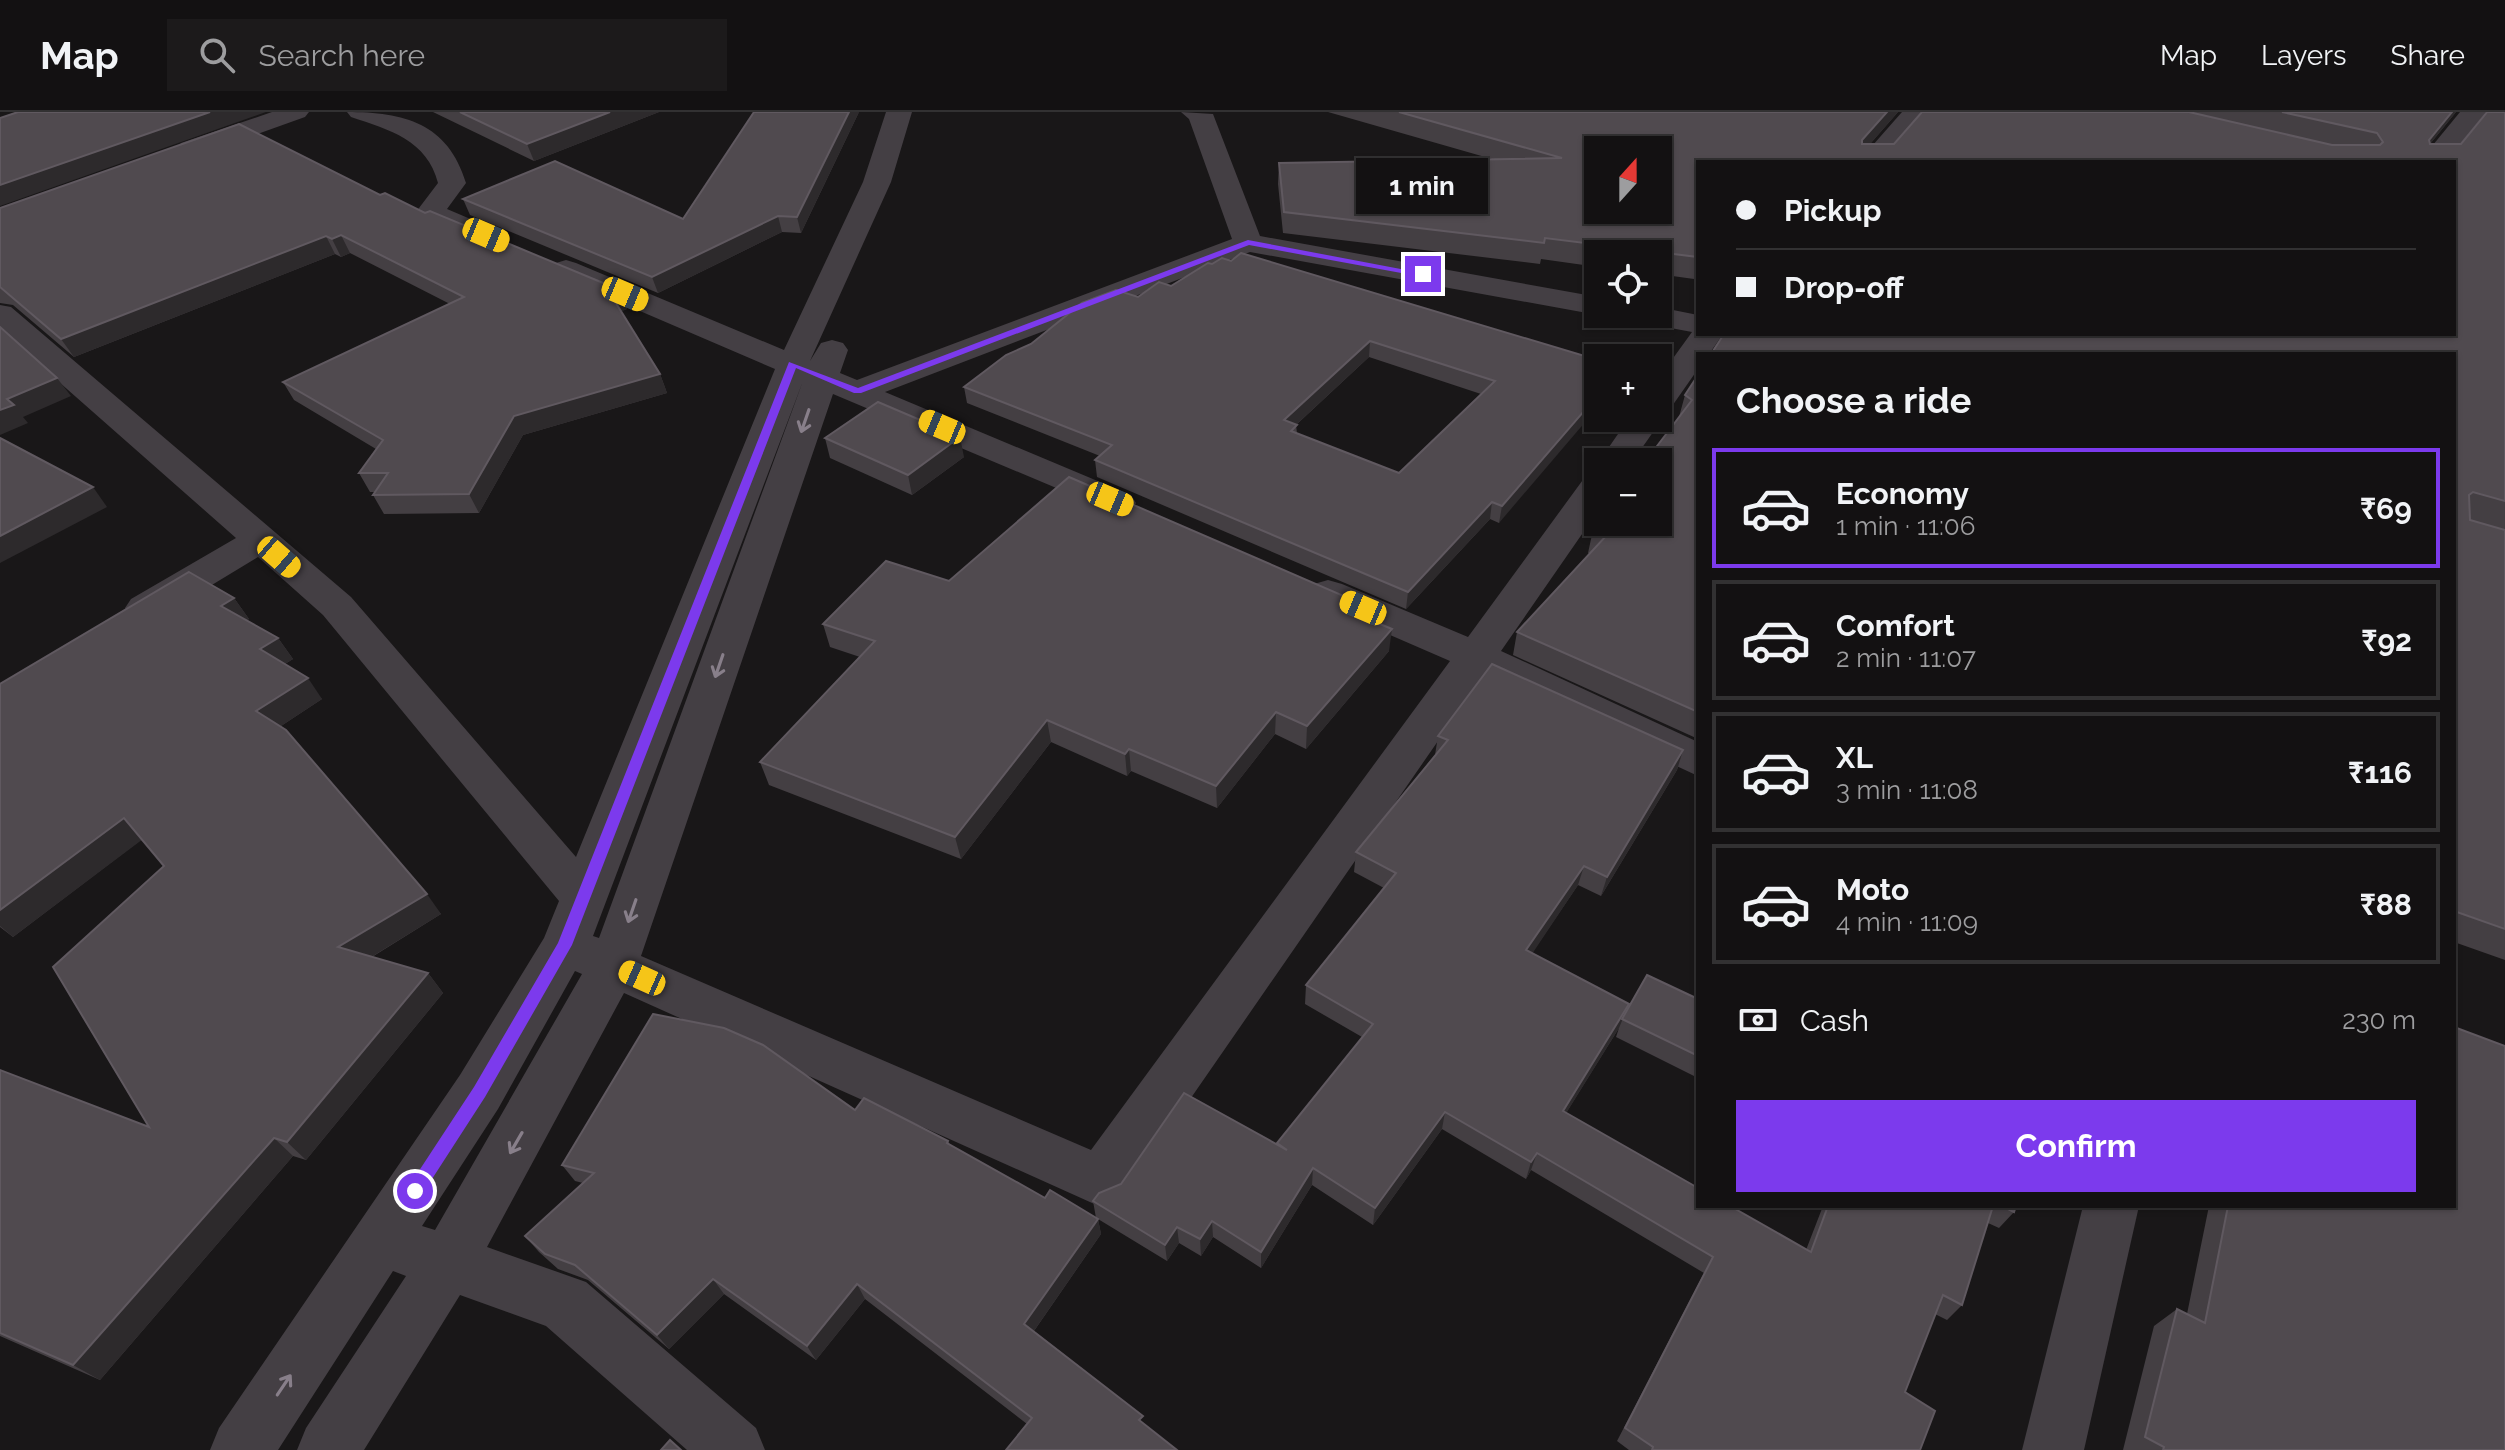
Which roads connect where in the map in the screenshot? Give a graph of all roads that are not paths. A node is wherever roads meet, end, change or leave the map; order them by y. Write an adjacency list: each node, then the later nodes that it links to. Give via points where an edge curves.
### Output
1 (296, 112): 8 (street)
2 (360, 112): 11 (street, via 437,147 452,183 430,212)
3 (899, 112): 19 (street)
4 (920, 112): 19 (street, via 896,192)
5 (1916, 112): 9 (street)
6 (2473, 112): 10 (street)
7 (1199, 113): 12 (street)
8 (169, 157)
9 (1873, 160)
10 (2434, 160)
11 (502, 242)
12 (1248, 243): 14 (street); 19 (street)
13 (546, 261): 19 (street)
14 (1584, 303)
15 (0, 314): 23 (street)
16 (1672, 319): 17 (street)
17 (1696, 324)
18 (1706, 336): 20 (street)
19 (824, 377): 22 (street); 28 (street); 30 (street, one-way to 30)
20 (1672, 383)
21 (1584, 505): 26 (street)
22 (1145, 514)
23 (260, 540): 25 (street); 28 (street, via 337,606)
24 (1303, 582): 26 (street)
25 (110, 629)
26 (1476, 656): 27 (street); 30 (street, via 1101,1181)
27 (1696, 759)
28 (583, 897): 29 (street)
29 (565, 945): 30 (street); 32 (street)
30 (613, 966): 33 (street, one-way to 33)
31 (2111, 1208): 37 (street)
32 (383, 1240): 33 (street); 34 (street, one-way to 32)
33 (448, 1262): 35 (street); 36 (street, via 565,1303)
34 (241, 1450)
35 (328, 1450)
36 (734, 1450)
37 (2053, 1450)

